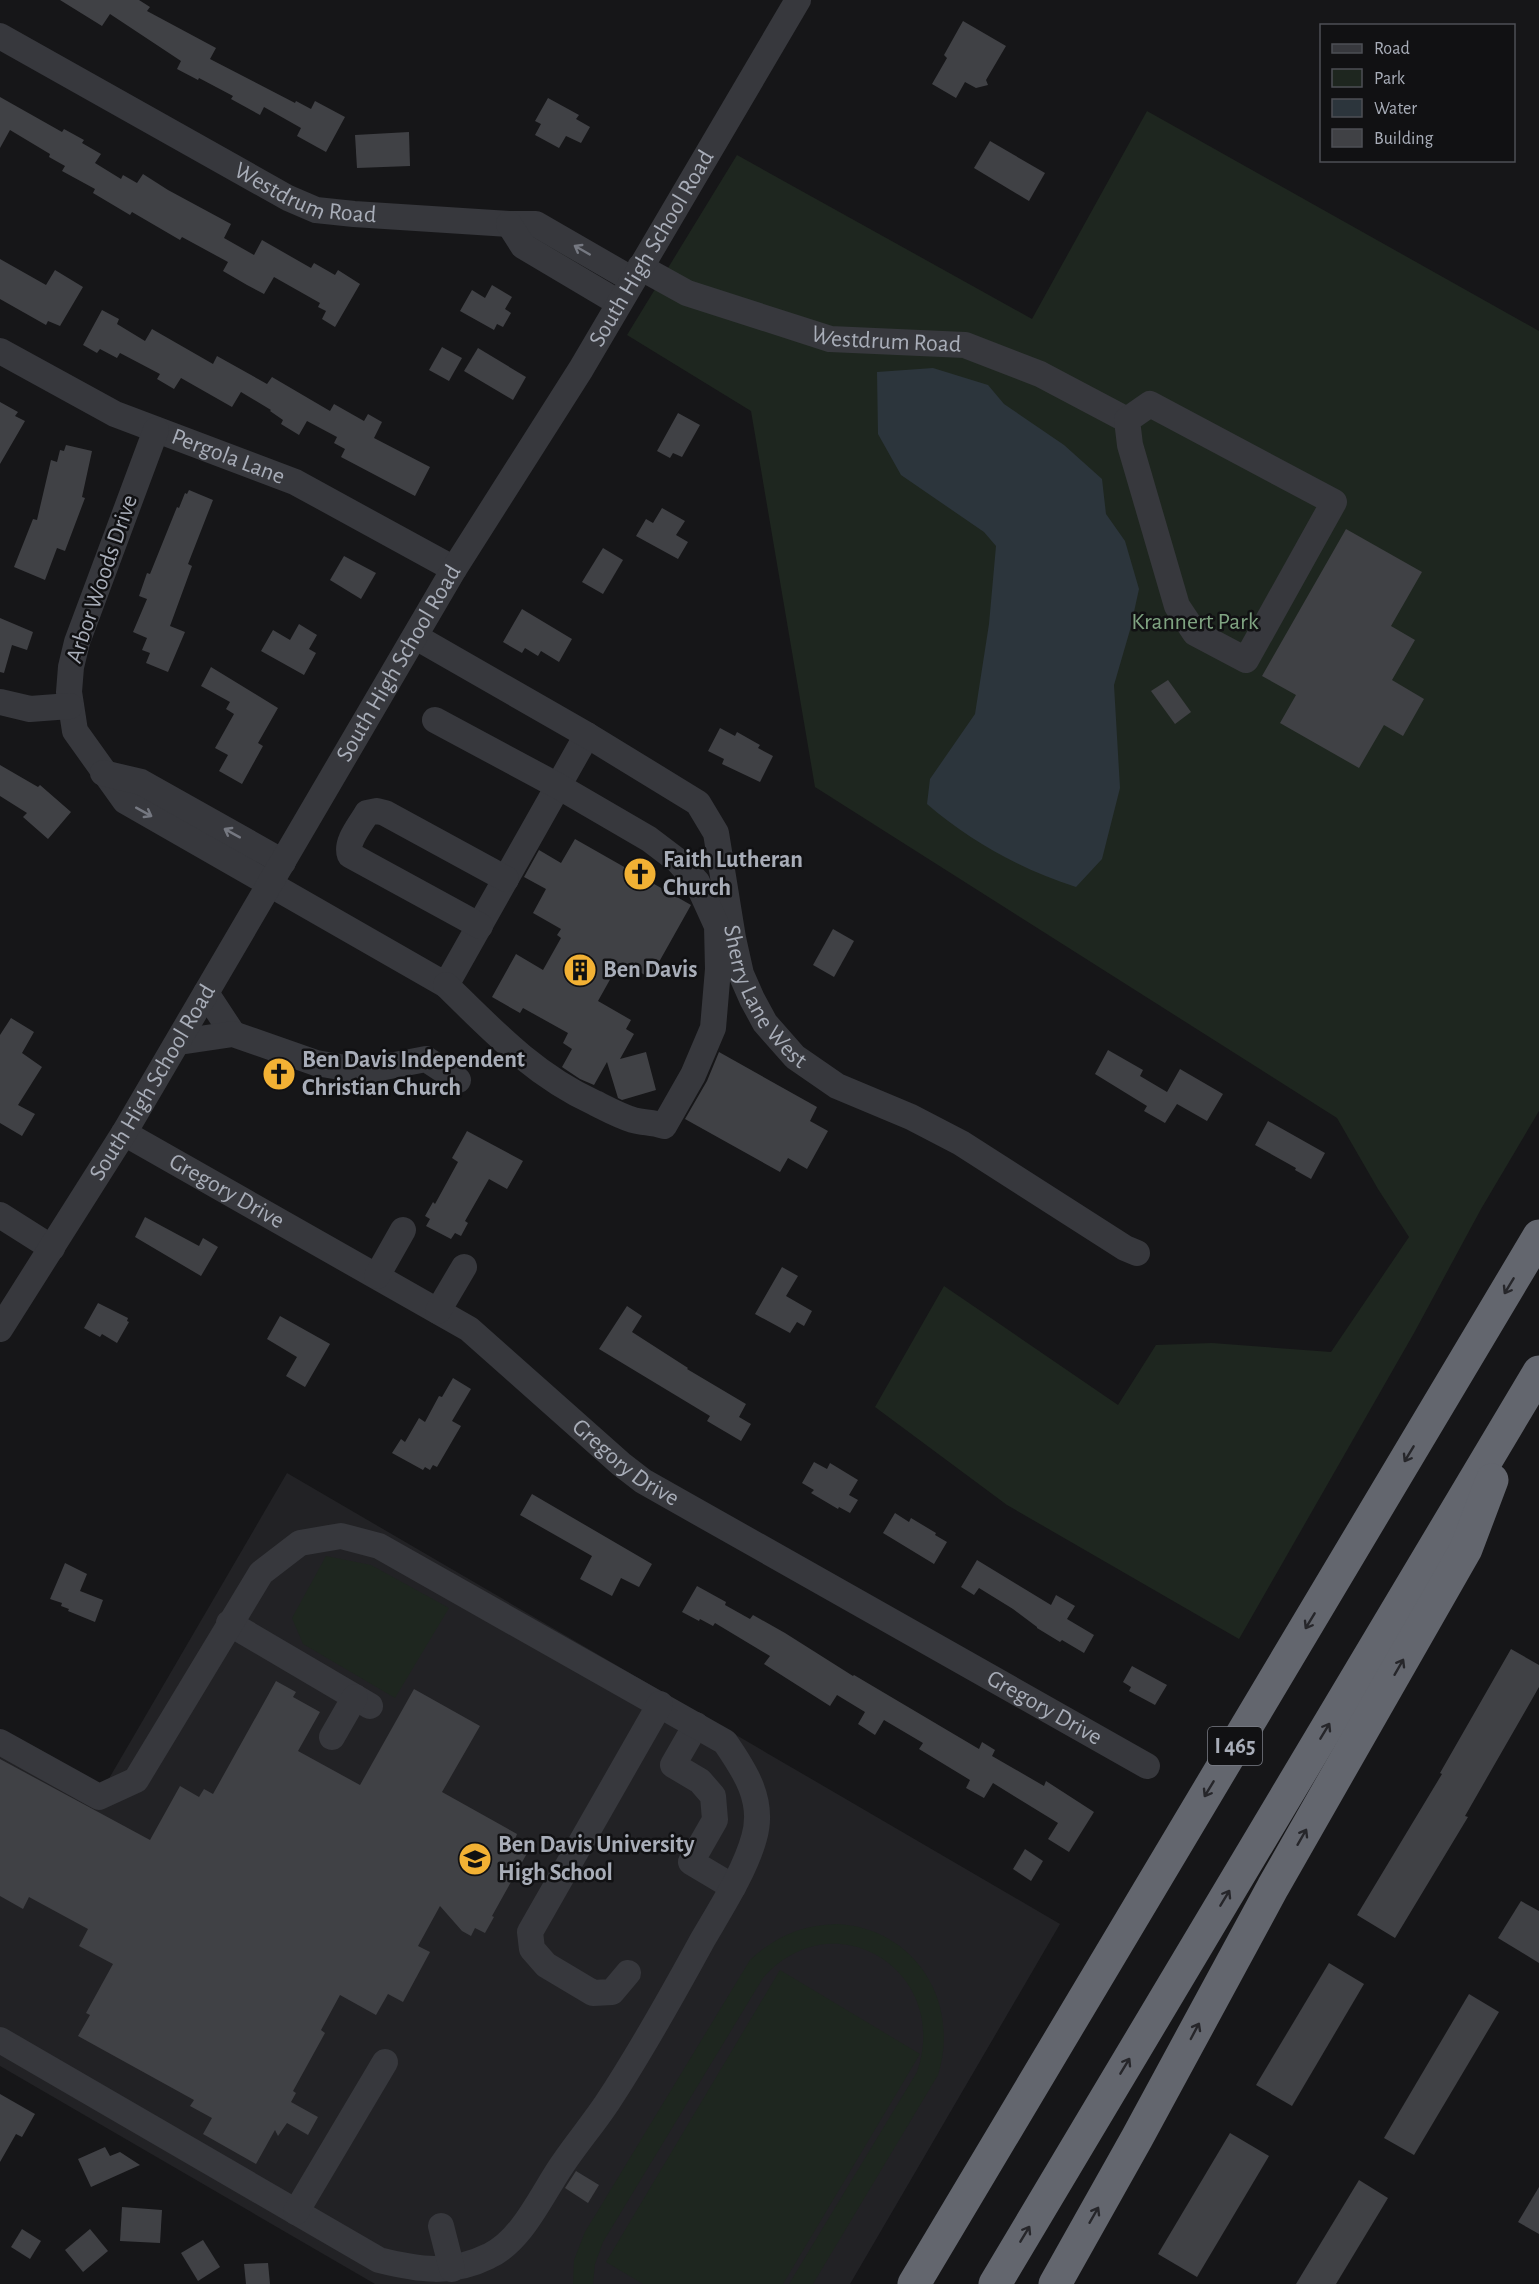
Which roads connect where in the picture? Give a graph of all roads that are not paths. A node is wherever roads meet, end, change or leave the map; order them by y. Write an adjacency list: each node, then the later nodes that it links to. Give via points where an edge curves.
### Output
1 (798, 0): 4 (street, South High School Road)
2 (0, 36): 3 (street, Westdrum Road, via 316,210)
3 (509, 224): 4 (street, Westdrum Road, one-way to 3, via 536,224); 5 (street, via 523,246)
4 (636, 273): 5 (street, South High School Road); 7 (street, Westdrum Road, via 830,339 965,345 1040,374)
5 (619, 303): 9 (street, South High School Road)
6 (0, 351): 8 (street, Pergola Lane, via 97,405)
7 (1127, 420): 7 (street, via 1130,445 1177,606 1195,633 1246,660 1334,502 1150,404)
8 (156, 430): 9 (street, Pergola Lane, via 295,483); 12 (street, Arbor Woods Drive, via 75,648 69,675)
9 (454, 569): 10 (street, South High School Road)
10 (416, 637): 14 (street, Sherry Lane West); 16 (street, South High School Road)
11 (0, 702): 12 (street, via 30,709)
12 (70, 706): 16 (street, Arbor Woods Drive, via 75,731 125,801)
13 (435, 720): 15 (street)
14 (587, 735): 15 (street); 29 (street, Sherry Lane West, via 698,803 716,833 741,974 765,1023 795,1057 837,1086 961,1143)
15 (558, 786): 17 (street); 19 (street, Arbor Woods Drive, via 649,839 678,861 697,882 717,926 713,1028 693,1075 664,1126 634,1120 561,1085 510,1048)
16 (276, 873): 19 (street, Arbor Woods Drive); 20 (street, South High School Road)
17 (506, 879): 18 (street); 18 (street, via 377,810 367,813 352,840 348,850 351,855)
18 (480, 926): 19 (street)
19 (446, 985)
20 (206, 993): 21 (street); 22 (street, South High School Road)
21 (233, 1034): 22 (street); 23 (street, via 316,1062 364,1071 426,1059)
22 (179, 1042): 24 (street, South High School Road)
23 (458, 1080)
24 (124, 1133): 28 (street, South High School Road); 31 (street, Gregory Drive)
25 (0, 1215): 28 (street)
26 (403, 1230): 31 (street)
27 (1539, 1236): 49 (highway, I 465, one-way to 49)
28 (52, 1248): 32 (street, South High School Road)
29 (1137, 1252)
30 (464, 1266): 33 (street)
31 (377, 1276): 33 (street, Gregory Drive)
32 (9, 1295): 34 (street, South High School Road)
33 (438, 1311): 42 (street, Gregory Drive, via 482,1338 643,1481)
34 (0, 1329)
35 (1539, 1372): 36 (highway)
36 (1521, 1402): 53 (highway, one-way to 36); 54 (highway, one-way to 36, via 1273,1887 1466,1549)
37 (229, 1623): 38 (street, via 261,1573 300,1544 341,1536 379,1546); 40 (street, via 363,1702); 41 (street, via 135,1780 99,1797)
38 (660, 1704): 39 (street); 44 (street, via 530,1932 532,1949 546,1965 592,1993 612,1992)
39 (696, 1725): 43 (street, via 725,1742 746,1771 757,1803 755,1837); 43 (street, via 673,1765 700,1781 713,1796 715,1820 691,1862)
40 (332, 1737)
41 (0, 1742)
42 (1147, 1766)
43 (733, 1887): 50 (street, via 606,2104 516,2236 490,2256)
44 (628, 1973)
45 (0, 2040): 47 (street)
46 (385, 2062): 47 (street)
47 (296, 2212): 50 (street, via 379,2260 417,2269)
48 (441, 2226): 50 (street)
49 (930, 2256): 51 (highway); 52 (highway, I 465)
50 (452, 2269)
51 (909, 2284)
52 (914, 2284)
53 (995, 2284)
54 (1055, 2284)

